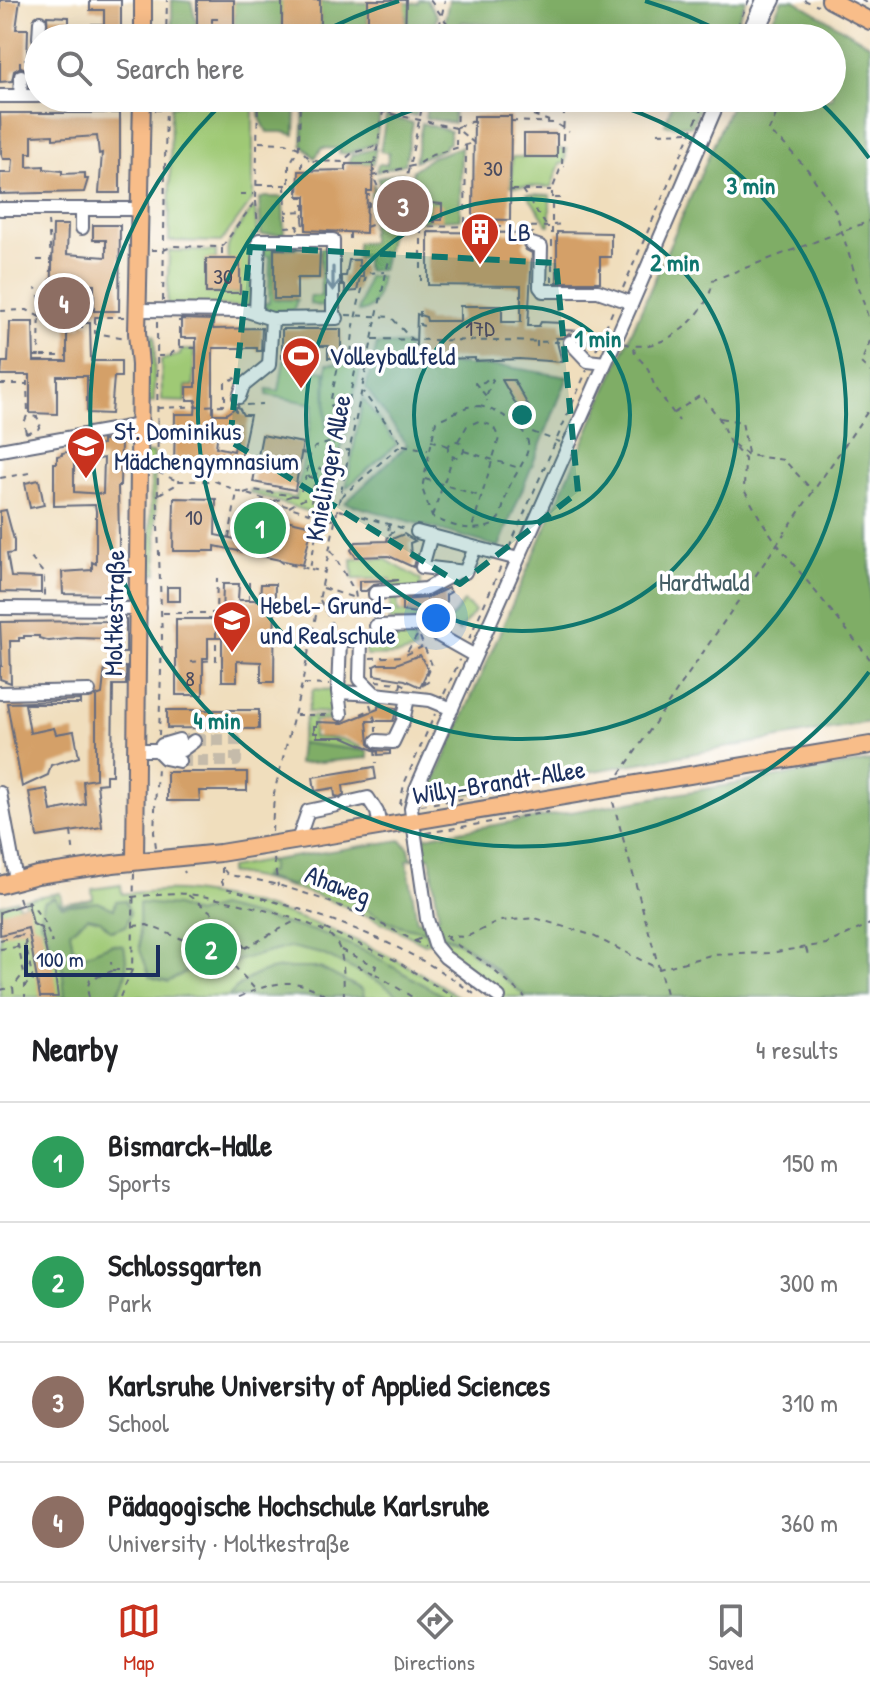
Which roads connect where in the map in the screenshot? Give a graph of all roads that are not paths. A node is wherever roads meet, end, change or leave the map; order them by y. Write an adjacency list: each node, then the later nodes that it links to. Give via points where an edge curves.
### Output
1 (143, 0): 6 (main road)
2 (763, 0): 7 (street)
3 (774, 0): 8 (street)
4 (830, 0): 5 (main road)
5 (870, 21)
6 (143, 24)
7 (752, 24)
8 (761, 24)
9 (21, 76): 11 (street)
10 (0, 96): 11 (street)
11 (20, 96): 12 (street)
12 (24, 96)
13 (141, 112): 17 (main road, Moltkestraße)
14 (714, 112): 20 (street)
15 (0, 209): 16 (street)
16 (82, 209): 17 (street); 18 (street)
17 (142, 212): 21 (main road, Moltkestraße, via 138,239); 21 (main road, Moltkestraße, via 156,250)
18 (82, 228)
19 (532, 244): 20 (street, via 541,247 543,291 598,291)
20 (632, 303): 25 (street)
21 (143, 312): 22 (street); 27 (main road, Moltkestraße, via 146,333)
22 (256, 313): 23 (street); 23 (street, one-way to 23, via 259,240 333,240 337,318)
23 (272, 319): 26 (street, via 269,365 243,386)
24 (570, 342): 25 (street, via 591,362)
25 (605, 363): 32 (street)
26 (237, 401)
27 (135, 425): 28 (street, via 26,451); 36 (main road, Moltkestraße)
28 (0, 450)
29 (417, 532): 30 (street)
30 (431, 535): 31 (street); 33 (street, via 422,567)
31 (475, 548): 32 (street); 33 (street, via 465,572)
32 (512, 557): 38 (street)
33 (456, 573): 34 (street, via 426,589)
34 (375, 595)
35 (0, 608): 36 (street)
36 (140, 609): 49 (main road, Moltkestraße)
37 (376, 626): 38 (street, via 420,625)
38 (470, 653): 44 (street)
39 (338, 689): 43 (street); 43 (street, via 340,640 361,640 362,680); 45 (street)
40 (89, 691): 41 (street)
41 (0, 693)
42 (410, 693): 43 (street); 44 (street); 47 (street, via 393,742)
43 (371, 697)
44 (446, 706): 54 (street)
45 (341, 714)
46 (194, 741): 50 (street)
47 (377, 741)
48 (870, 745): 54 (main road, Willy-Brandt-Allee)
49 (137, 750): 51 (street); 57 (main road, Moltkestraße)
50 (180, 750): 51 (street, via 162,745); 51 (street, via 165,758); 52 (street)
51 (158, 751)
52 (195, 759)
53 (0, 793): 59 (street)
54 (406, 815): 55 (main road, Willy-Brandt-Allee); 61 (street, via 438,950)
55 (380, 826): 56 (main road, Willy-Brandt-Allee); 56 (street, via 368,798 308,811)
56 (298, 840): 57 (main road, Willy-Brandt-Allee)
57 (135, 861): 58 (main road, Willy-Brandt-Allee)
58 (58, 874): 59 (main road); 60 (main road)
59 (11, 887)
60 (0, 894)
61 (499, 997)

